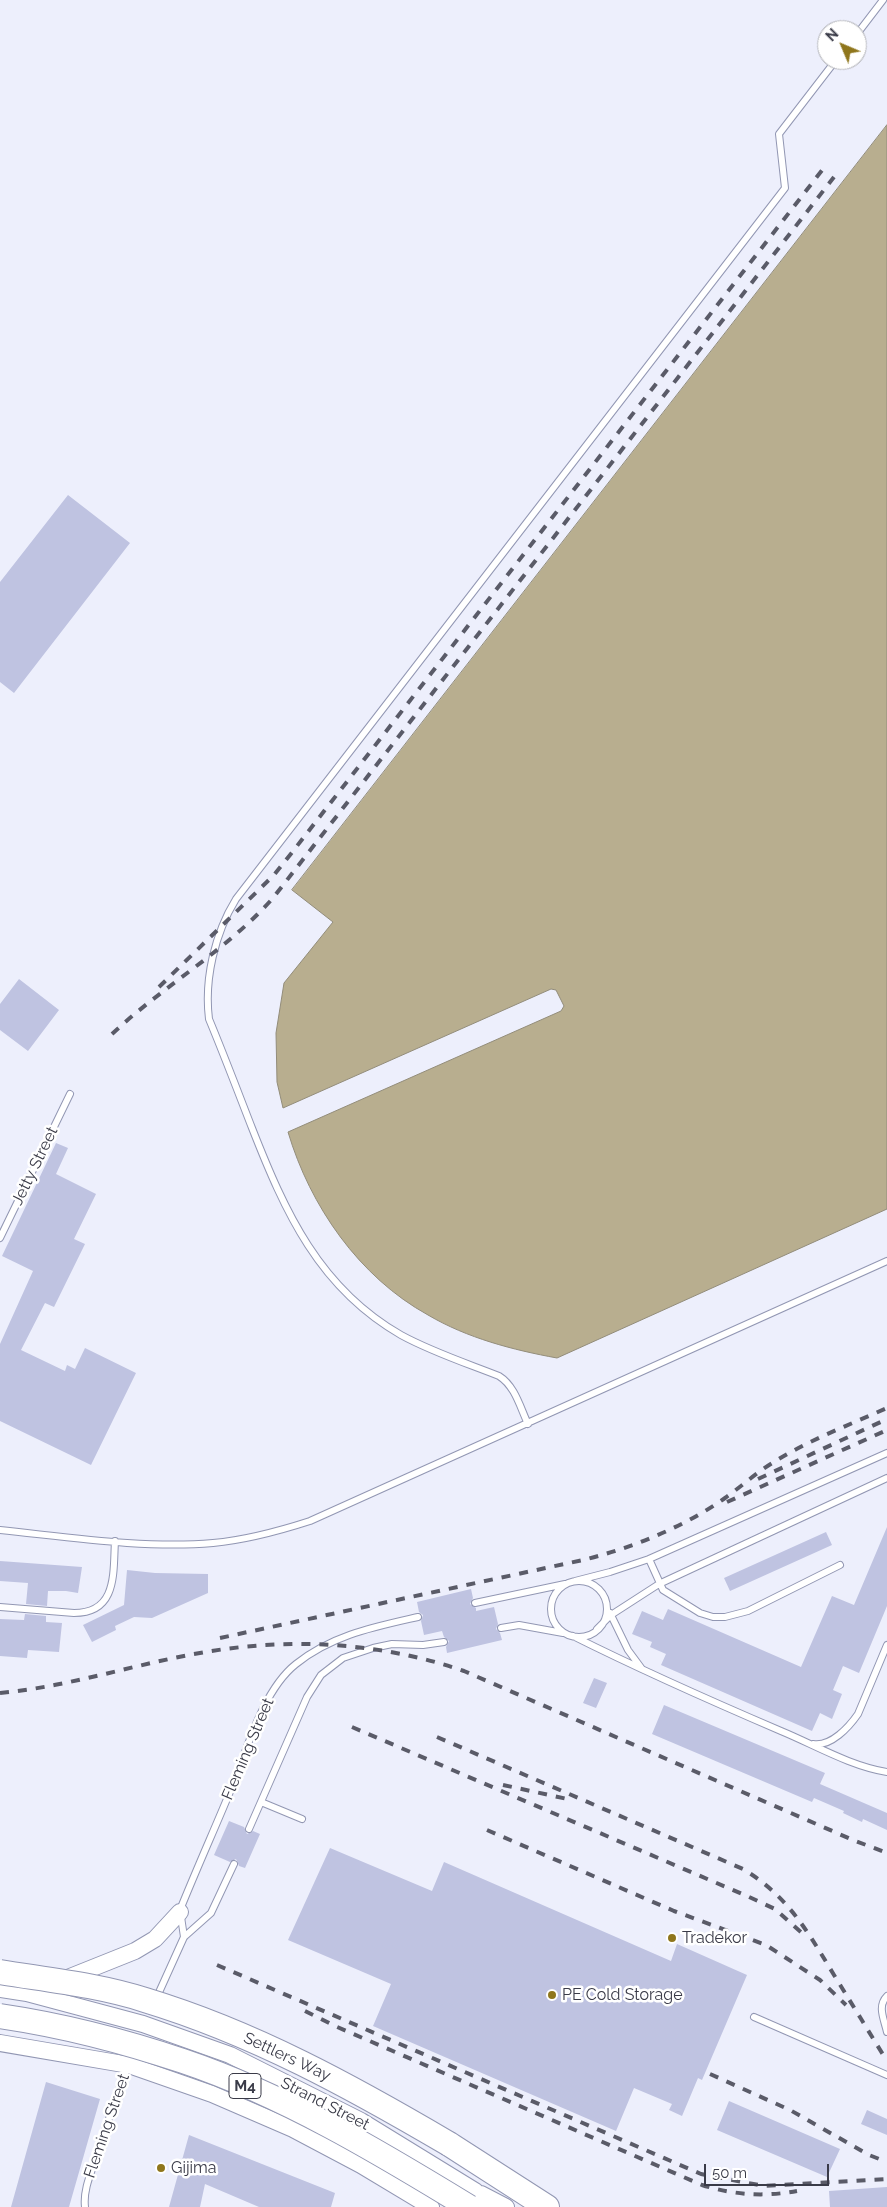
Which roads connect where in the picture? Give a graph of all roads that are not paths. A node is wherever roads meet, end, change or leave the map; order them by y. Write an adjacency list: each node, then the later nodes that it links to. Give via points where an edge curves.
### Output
1 (883, 0): 2 (lane)
2 (867, 21)
3 (828, 70): 7 (lane, via 779,134 785,188 236,899 226,915 215,947 208,998 209,1019 272,1180 316,1259 345,1292 402,1335 506,1380)
4 (70, 1094): 5 (lane, Jetty Street)
5 (0, 1238)
6 (887, 1261): 7 (lane)
7 (528, 1424): 11 (lane, via 310,1521 280,1530 215,1543)
8 (887, 1453): 12 (lane)
9 (887, 1478): 16 (lane)
10 (0, 1530): 11 (lane)
11 (115, 1541): 19 (lane, via 111,1588 105,1601 92,1610 74,1613)
12 (649, 1559): 14 (lane); 16 (lane)
13 (840, 1565): 16 (lane, via 748,1611 724,1617 700,1613)
14 (575, 1581): 15 (lane); 17 (lane, via 591,1584)
15 (566, 1584): 18 (lane); 24 (lane, via 556,1592 550,1610 552,1619)
16 (659, 1584): 20 (lane)
17 (604, 1597): 20 (lane); 23 (lane, via 606,1614)
18 (475, 1603)
19 (0, 1607)
20 (611, 1615): 23 (lane); 28 (lane, via 628,1650)
21 (418, 1617): 35 (lane, Fleming Street, via 338,1638 285,1674 260,1716)
22 (501, 1628): 24 (lane, via 519,1625)
23 (597, 1630): 25 (lane)
24 (564, 1633): 25 (lane)
25 (573, 1636): 28 (lane)
26 (444, 1642): 31 (lane, Fleming Street, via 382,1646 343,1658 327,1669 310,1692)
27 (887, 1645): 29 (lane, via 853,1721 825,1743)
28 (645, 1672): 29 (lane)
29 (809, 1743): 30 (lane, via 868,1768)
30 (887, 1772)
31 (261, 1802): 32 (lane); 33 (lane, Fleming Street)
32 (302, 1820)
33 (249, 1829)
34 (234, 1864): 36 (lane, via 211,1913)
35 (180, 1912): 36 (lane); 39 (street, via 155,1939 135,1952)
36 (184, 1937): 41 (lane)
37 (0, 1972): 55 (highway, Settlers Way, bridge, via 94,1986 145,2000 233,2032 352,2087)
38 (0, 1989): 39 (street, Strand Street)
39 (27, 1993): 50 (street, Strand Street, via 143,2024 230,2055 361,2122)
40 (887, 1996): 44 (lane, via 881,2009)
41 (151, 2008)
42 (0, 2016): 50 (highway, M4, bridge, via 99,2037 193,2065 327,2125)
43 (754, 2016): 49 (lane)
44 (887, 2032)
45 (137, 2040): 47 (lane, Fleming Street)
46 (0, 2043): 47 (street)
47 (128, 2065): 51 (lane, Fleming Street, via 84,2195); 52 (street, via 212,2094 293,2129)
48 (887, 2066): 49 (lane)
49 (886, 2074)
50 (472, 2199): 53 (street, Strand Street); 54 (street)
51 (85, 2207)
52 (431, 2207)
53 (490, 2207)
54 (506, 2207)
55 (548, 2207)

